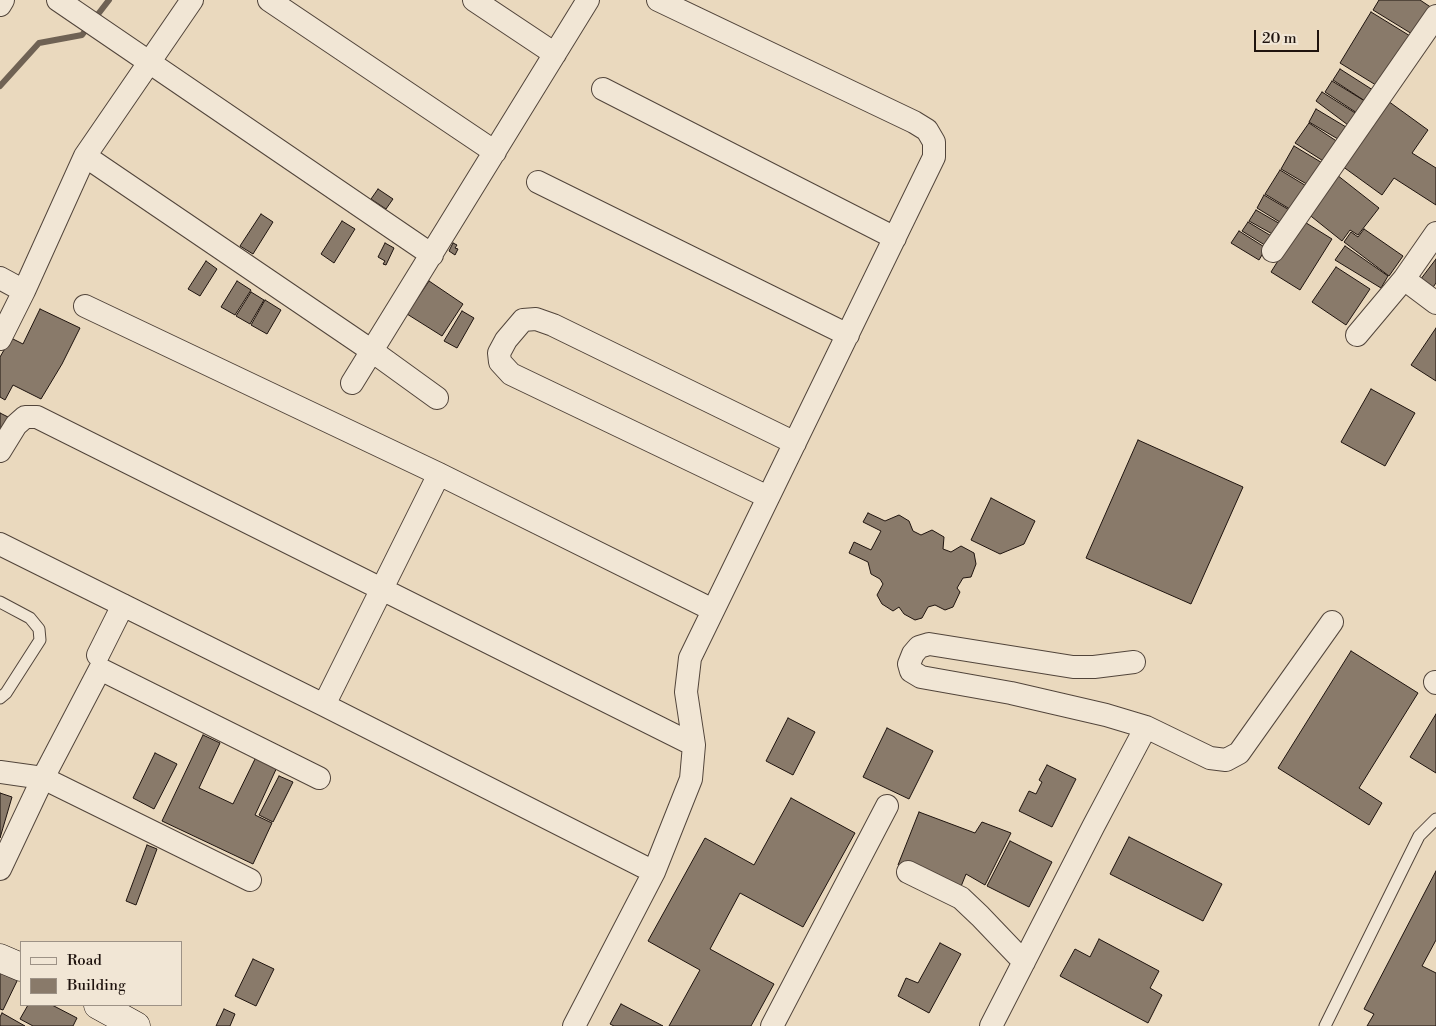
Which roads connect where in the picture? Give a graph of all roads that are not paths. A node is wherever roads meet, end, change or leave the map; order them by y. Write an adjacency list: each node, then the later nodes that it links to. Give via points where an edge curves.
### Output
1 (3, 0): 9 (street)
2 (58, 0): 13 (street)
3 (192, 0): 13 (street)
4 (269, 0): 15 (street)
5 (474, 0): 12 (street)
6 (588, 0): 12 (street)
7 (658, 0): 19 (street, via 927,130 934,142 934,158)
8 (1426, 0): 10 (street)
9 (0, 5)
10 (1436, 7)
11 (1436, 16): 20 (street)
12 (555, 54): 15 (street)
13 (149, 63): 16 (street); 21 (street)
14 (603, 89): 19 (street)
15 (494, 152): 21 (street)
16 (85, 156): 24 (street); 30 (street)
17 (538, 182): 27 (street)
18 (1436, 233): 23 (street)
19 (895, 238): 27 (street)
20 (1272, 251)
21 (432, 254): 30 (street)
22 (0, 278): 24 (street)
23 (1404, 279): 25 (street); 28 (street)
24 (24, 291): 29 (street)
25 (1436, 303)
26 (85, 306): 35 (street)
27 (848, 335): 33 (street)
28 (1357, 335)
29 (0, 339)
30 (372, 351): 31 (street); 32 (street)
31 (352, 383)
32 (436, 398)
33 (795, 443): 36 (street); 36 (street, via 536,319 523,320 499,353 500,362 511,374)
34 (0, 450): 38 (street, via 16,425 25,417 37,417)
35 (439, 474): 38 (street); 41 (street)
36 (768, 497): 41 (street)
37 (0, 544): 40 (street)
38 (382, 590): 46 (street); 48 (street)
39 (0, 602): 45 (lane, via 30,618 38,629 40,640)
40 (124, 605): 43 (street); 46 (street)
41 (713, 610): 48 (street, via 690,658 686,692)
42 (1332, 622): 47 (street, via 1239,753 1226,760 1210,758)
43 (98, 655)
44 (1134, 662): 47 (street, via 1073,667 929,644 919,647 909,664 911,671 920,677 1011,693)
45 (0, 698)
46 (324, 705): 55 (street)
47 (1146, 727): 59 (street)
48 (694, 746): 55 (street, via 691,779)
49 (0, 772): 50 (street)
50 (43, 778): 51 (street, via 100,670); 54 (street); 57 (street)
51 (319, 778)
52 (887, 806): 64 (street)
53 (1436, 819): 66 (lane, via 1419,836)
54 (0, 869)
55 (654, 872): 63 (street)
56 (908, 872): 59 (street, via 961,898)
57 (250, 880)
58 (0, 958): 60 (street)
59 (1024, 962): 65 (street)
60 (20, 967)
61 (100, 1006): 62 (street)
62 (136, 1026)
63 (574, 1026)
64 (772, 1026)
65 (991, 1026)
66 (1325, 1026)

